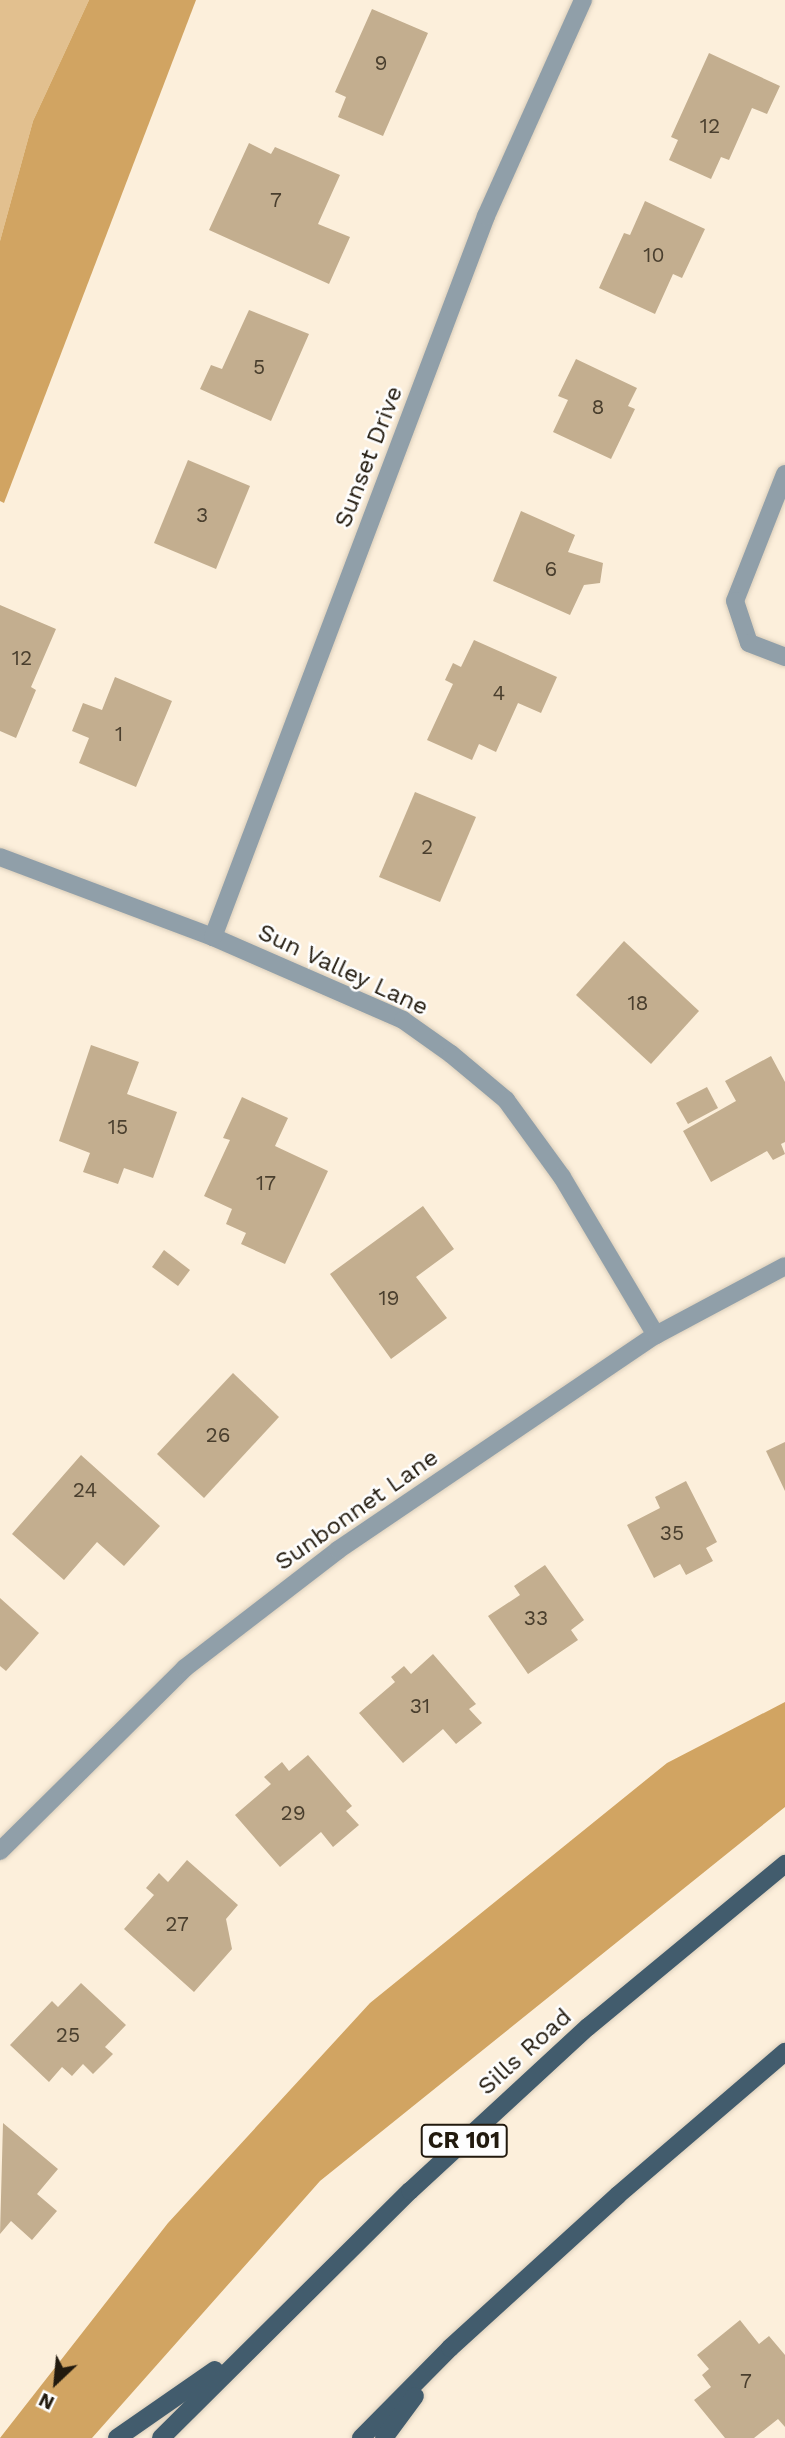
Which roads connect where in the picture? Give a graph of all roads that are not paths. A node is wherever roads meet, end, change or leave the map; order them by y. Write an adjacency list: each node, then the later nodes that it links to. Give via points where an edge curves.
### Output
1 (583, 0): 5 (street, Sunset Drive, via 486,216)
2 (785, 474): 3 (street, via 735,601 750,643)
3 (785, 657)
4 (0, 857): 5 (street, Sun Valley Lane)
5 (213, 937): 7 (street, Sun Valley Lane, via 403,1020 506,1100 562,1177)
6 (785, 1266): 7 (street, Sunbonnet Lane)
7 (656, 1335): 8 (street, Sunbonnet Lane, via 338,1550 185,1668)
8 (0, 1851)
9 (785, 1864): 11 (main road, Sills Road / CR 101, via 588,2027)
10 (785, 2052): 12 (main road)
11 (247, 2348): 13 (main road); 14 (main road, Sills Road / CR 101)
12 (450, 2348): 15 (main road); 16 (main road)
13 (117, 2438)
14 (161, 2438)
15 (361, 2438)
16 (384, 2438)

